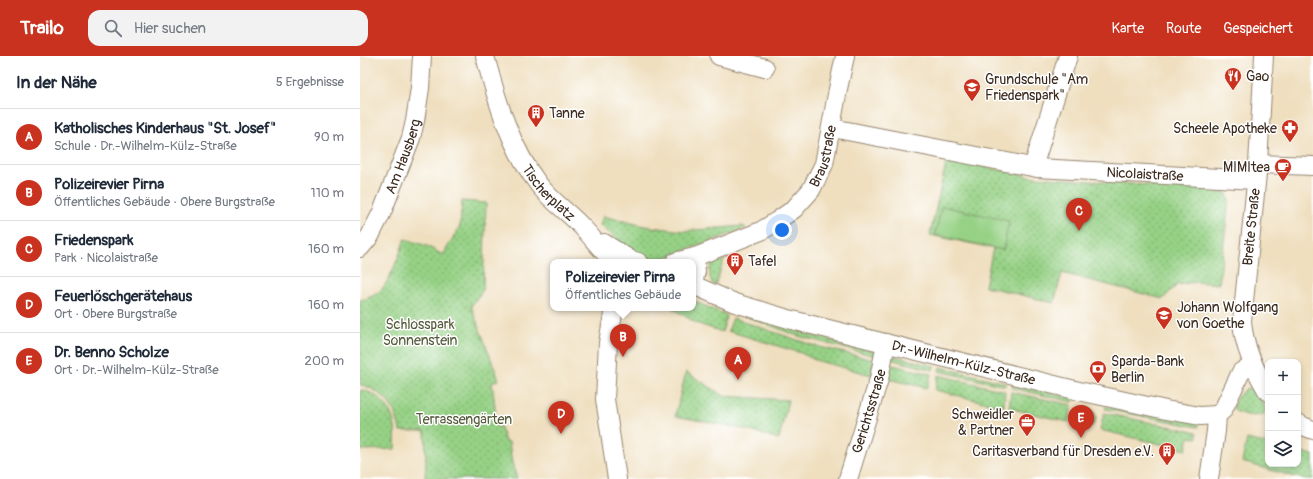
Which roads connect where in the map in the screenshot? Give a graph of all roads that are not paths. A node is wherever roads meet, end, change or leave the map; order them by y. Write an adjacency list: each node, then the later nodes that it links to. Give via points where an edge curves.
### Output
1 (422, 56): 13 (street, Am Hausberg, via 420,88 411,138 382,212 370,236)
2 (485, 56): 12 (street, Tischerplatz, via 494,91 517,151 539,185)
3 (719, 56): 7 (street)
4 (845, 56): 8 (street, Braustraße)
5 (1068, 56): 10 (street)
6 (1264, 56): 11 (street, Breite Straße)
7 (765, 68)
8 (832, 128): 10 (street, Nicolaistraße); 14 (street, Braustraße, via 824,164 811,190 794,209 761,231)
9 (1313, 166): 11 (street, Nicolaistraße)
10 (1033, 167): 11 (street, Nicolaistraße)
11 (1257, 172): 21 (street, Breite Straße, via 1242,321 1246,347)
12 (585, 230): 15 (street, Tischerplatz); 16 (street, Tischerplatz)
13 (360, 248)
14 (695, 257): 17 (street)
15 (611, 259)
16 (628, 259)
17 (687, 259)
18 (696, 286): 20 (street, Dr.-Wilhelm-Külz-Straße, via 735,303 765,312)
19 (613, 311): 29 (street, via 608,343 605,399)
20 (886, 343): 23 (street, Dr.-Wilhelm-Külz-Straße, via 1095,395 1200,416); 28 (street, Gerichtsstraße, via 879,379)
21 (1253, 364): 22 (street, Breite Straße); 23 (street, via 1241,372 1223,410)
22 (1265, 386)
23 (1217, 415): 30 (street)
24 (1301, 424): 25 (street)
25 (1313, 430)
26 (1301, 436): 27 (street)
27 (1313, 440)
28 (849, 476)
29 (616, 479)
30 (1209, 479)

